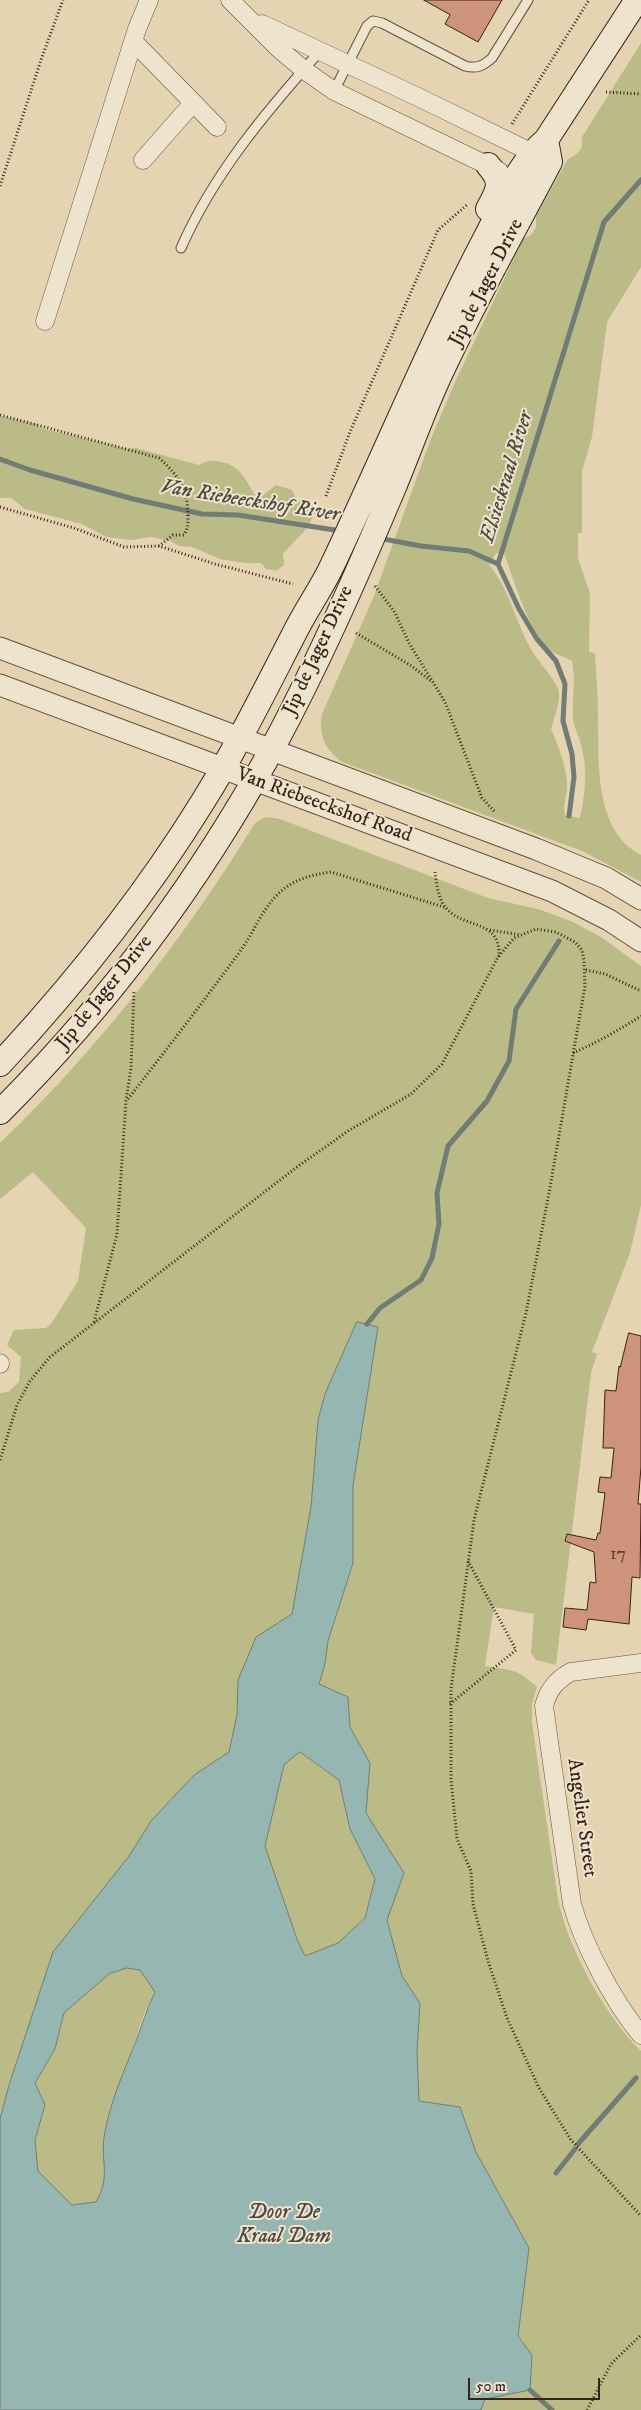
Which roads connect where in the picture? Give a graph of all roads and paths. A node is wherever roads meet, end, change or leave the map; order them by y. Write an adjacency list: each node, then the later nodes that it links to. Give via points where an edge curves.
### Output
1 (63, 0): 22 (path)
2 (149, 0): 8 (street)
3 (230, 0): 7 (street)
4 (528, 0): 10 (lane, via 499,49 485,65 465,66 373,21 367,26)
5 (589, 0): 16 (path)
6 (637, 0): 18 (main road, Jip de Jager Drive)
7 (250, 18): 9 (street); 11 (street)
8 (133, 41): 15 (street); 25 (street)
9 (320, 51): 10 (street); 11 (lane)
10 (348, 64): 12 (lane); 18 (street)
11 (304, 70): 12 (street); 24 (lane, via 220,175 196,214)
12 (334, 91): 20 (street)
13 (606, 92): 14 (path)
14 (641, 94)
15 (193, 103): 17 (street); 19 (street)
16 (512, 124)
17 (217, 127)
18 (542, 151): 21 (main road, Jip de Jager Drive)
19 (143, 160)
20 (488, 166): 21 (street); 27 (main road, via 497,176 498,190 447,289 409,374)
21 (525, 185): 27 (main road, Jip de Jager Drive, via 467,272); 28 (main road, Jip de Jager Drive, via 471,310)
22 (0, 186)
23 (472, 197): 29 (path, via 438,230 350,432)
24 (181, 248)
25 (46, 321)
26 (0, 416): 31 (path, via 158,458 175,472 188,498 188,528 184,535 173,535)
27 (398, 424): 28 (main road, Jip de Jager Drive)
28 (384, 482): 32 (main road, Jip de Jager Drive); 38 (main road, Jip de Jager Drive, via 328,574)
29 (326, 496)
30 (0, 507): 31 (path, via 74,528 124,547)
31 (159, 546): 33 (path)
32 (365, 582): 36 (path, via 394,611); 39 (main road, Jip de Jager Drive, via 313,668)
33 (293, 584)
34 (356, 633): 36 (path, via 410,665)
35 (0, 648): 38 (street, Van Riebeeckshof Road)
36 (433, 683): 42 (path, via 445,702 482,798)
37 (0, 685): 40 (street, Van Riebeeckshof Road)
38 (240, 738): 39 (street, Van Riebeeckshof Road); 40 (main road, Jip de Jager Drive)
39 (271, 749): 41 (main road, Jip de Jager Drive); 44 (street, Van Riebeeckshof Road, via 560,859 606,878)
40 (222, 769): 41 (street, Van Riebeeckshof Road); 55 (main road, Jip de Jager Drive, via 163,863 121,921 60,998)
41 (254, 781): 48 (street, Van Riebeeckshof Road, via 552,890 610,920); 57 (main road, Jip de Jager Drive, via 145,945 72,1036)
42 (496, 813)
43 (435, 872): 45 (path, via 440,895)
44 (641, 899)
45 (447, 908): 46 (path, via 458,918); 56 (path, via 331,872 293,882 264,912 202,1004)
46 (489, 930): 47 (path); 49 (path, via 498,942)
47 (521, 935): 49 (path, via 514,938); 50 (path, via 536,929 566,937 582,950)
48 (641, 941)
49 (498, 957): 58 (path, via 442,1064 410,1094 297,1167)
50 (585, 970): 51 (path, via 604,974); 54 (path)
51 (641, 991)
52 (134, 992): 56 (path, via 131,1068)
53 (641, 1016): 54 (path)
54 (573, 1054): 60 (path, via 526,1313 474,1520)
55 (0, 1064)
56 (126, 1101): 58 (path, via 117,1234)
57 (0, 1112)
58 (94, 1323): 59 (path, via 50,1357 30,1381 17,1405)
59 (0, 1460)
60 (468, 1561): 62 (path); 62 (path, via 516,1650)
61 (641, 1663): 63 (street, Angelier Street, via 571,1672 550,1689 544,1706 577,1924 620,2005)
62 (450, 1704): 64 (path, via 451,1779 457,1840 471,1871 473,1904 507,2018 538,2088 571,2140)
63 (641, 2034)
64 (641, 2216)
65 (641, 2335): 66 (path, via 611,2364)
66 (587, 2410)

